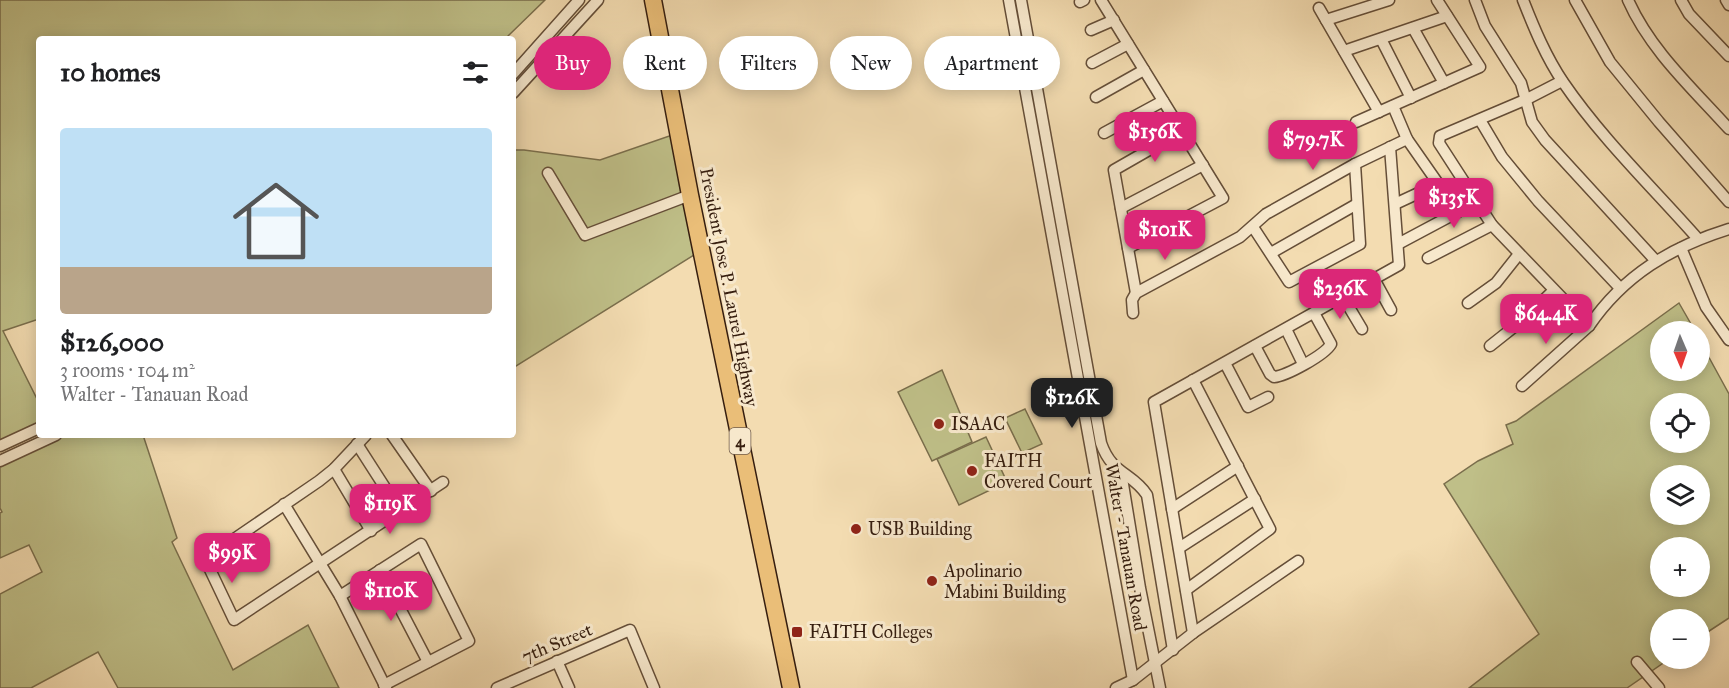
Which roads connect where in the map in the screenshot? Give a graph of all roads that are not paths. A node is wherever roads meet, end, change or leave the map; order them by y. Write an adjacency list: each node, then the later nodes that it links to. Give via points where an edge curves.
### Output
1 (579, 0): 28 (street)
2 (598, 0): 31 (street)
3 (653, 0): 49 (highway, President Jose P. Laurel Highway / 4)
4 (1010, 0): 114 (street, Walter - Tanauan Road)
5 (1021, 0): 94 (street, via 1101,443 1106,457)
6 (1101, 0): 18 (street)
7 (1389, 0): 19 (street)
8 (1437, 0): 17 (street)
9 (1475, 0): 34 (street, via 1485,26)
10 (1523, 0): 29 (street)
11 (1575, 0): 50 (street, via 1610,62)
12 (1628, 0): 40 (street, via 1636,18 1670,64)
13 (1681, 0): 25 (street, via 1689,14)
14 (1726, 0): 15 (street)
15 (1729, 5)
16 (1319, 8): 19 (street)
17 (1447, 16): 20 (street); 30 (street, via 1480,67)
18 (1114, 20): 21 (street); 23 (street)
19 (1326, 20): 24 (street)
20 (1413, 28): 22 (street); 30 (street)
21 (1091, 30)
22 (1381, 39): 24 (street); 33 (street)
23 (1128, 44): 26 (street); 27 (street)
24 (1344, 51): 37 (street)
25 (1729, 56)
26 (1092, 63)
27 (1144, 70): 32 (street); 35 (street)
28 (516, 71)
29 (1562, 81): 34 (street); 57 (street)
30 (1444, 83): 33 (street)
31 (516, 90)
32 (1096, 98)
33 (1411, 98): 36 (street)
34 (1527, 99): 38 (street); 64 (street, via 1532,122 1545,140)
35 (1163, 101): 41 (street); 42 (street)
36 (1393, 106): 37 (street); 43 (street)
37 (1379, 112): 39 (street)
38 (1480, 120): 54 (street, via 1440,136 1439,143); 66 (street, via 1502,157 1538,201)
39 (1356, 122)
40 (1729, 129)
41 (1182, 131): 46 (street); 53 (street, via 1114,170)
42 (1104, 133)
43 (1407, 139): 44 (street); 48 (street)
44 (1390, 147): 45 (street); 52 (street)
45 (1355, 164): 51 (street); 55 (street, via 1266,214)
46 (1203, 165): 53 (street); 59 (street, via 1223,198)
47 (548, 173): 49 (street, via 585,235)
48 (1438, 184): 52 (street); 58 (street, via 1458,212)
49 (690, 195): 119 (highway, President Jose P. Laurel Highway / 4)
50 (1729, 202)
51 (1357, 204): 61 (street); 61 (street, via 1360,244 1290,282)
52 (1395, 204): 58 (street)
53 (1121, 208): 59 (street)
54 (1492, 225): 62 (street); 63 (street)
55 (1253, 227): 61 (street); 68 (street)
56 (1728, 232): 57 (street)
57 (1698, 239): 60 (street)
58 (1398, 244): 65 (street, via 1400,265)
59 (1128, 248): 68 (street)
60 (1681, 248): 64 (street); 77 (street, via 1706,306)
61 (1271, 253)
62 (1519, 254): 67 (street); 70 (street, via 1496,282)
63 (1428, 258)
64 (1656, 261): 66 (street)
65 (1374, 279): 69 (street); 71 (street)
66 (1620, 288): 74 (street)
67 (1553, 291): 74 (street); 78 (street)
68 (1136, 293): 72 (street)
69 (1342, 297): 73 (street); 76 (street)
70 (1468, 303)
71 (1391, 310)
72 (1133, 313)
73 (1314, 313): 75 (street); 81 (street, via 1331,344 1328,350)
74 (1589, 326): 83 (street)
75 (1286, 329): 79 (street); 81 (street)
76 (1362, 329)
77 (1729, 340)
78 (1490, 345)
79 (1254, 346): 80 (street); 81 (street, via 1274,377)
80 (1225, 363): 82 (street); 84 (street, via 1248,407)
81 (1303, 364)
82 (1193, 380): 92 (street); 99 (street, via 1154,402)
83 (1522, 386)
84 (1268, 397)
85 (36, 429): 90 (street)
86 (49, 438): 91 (street)
87 (363, 438): 89 (street)
88 (394, 438): 96 (street)
89 (357, 444): 93 (street); 100 (street)
90 (0, 446)
91 (0, 460)
92 (1238, 466): 97 (street); 99 (street)
93 (334, 469): 98 (street); 101 (street)
94 (1121, 472): 109 (street, via 1148,495); 113 (street)
95 (443, 482): 96 (street)
96 (431, 491): 100 (street)
97 (1255, 499): 102 (street); 106 (street, via 1270,529)
98 (284, 504): 104 (street); 104 (street, via 205,559 234,620)
99 (1172, 509): 102 (street)
100 (400, 511): 101 (street)
101 (371, 531): 104 (street)
102 (1179, 548): 106 (street)
103 (1298, 561): 108 (street)
104 (321, 565): 107 (street)
105 (380, 570): 107 (street); 112 (street); 112 (street, via 421,544 469,641)
106 (1186, 590): 108 (street)
107 (340, 596): 115 (street)
108 (1193, 633): 109 (street)
109 (1173, 650): 113 (street)
110 (557, 661): 116 (street, 7th Street); 117 (street); 118 (street, 7th Street, via 630,630)
111 (1637, 662): 122 (street)
112 (428, 663): 115 (street)
113 (1156, 663): 114 (street); 121 (street)
114 (1133, 680): 120 (street)
115 (385, 686)
116 (502, 687)
117 (569, 688)
118 (654, 688)
119 (791, 688)
120 (1116, 688)
121 (1160, 688)
122 (1659, 688)

